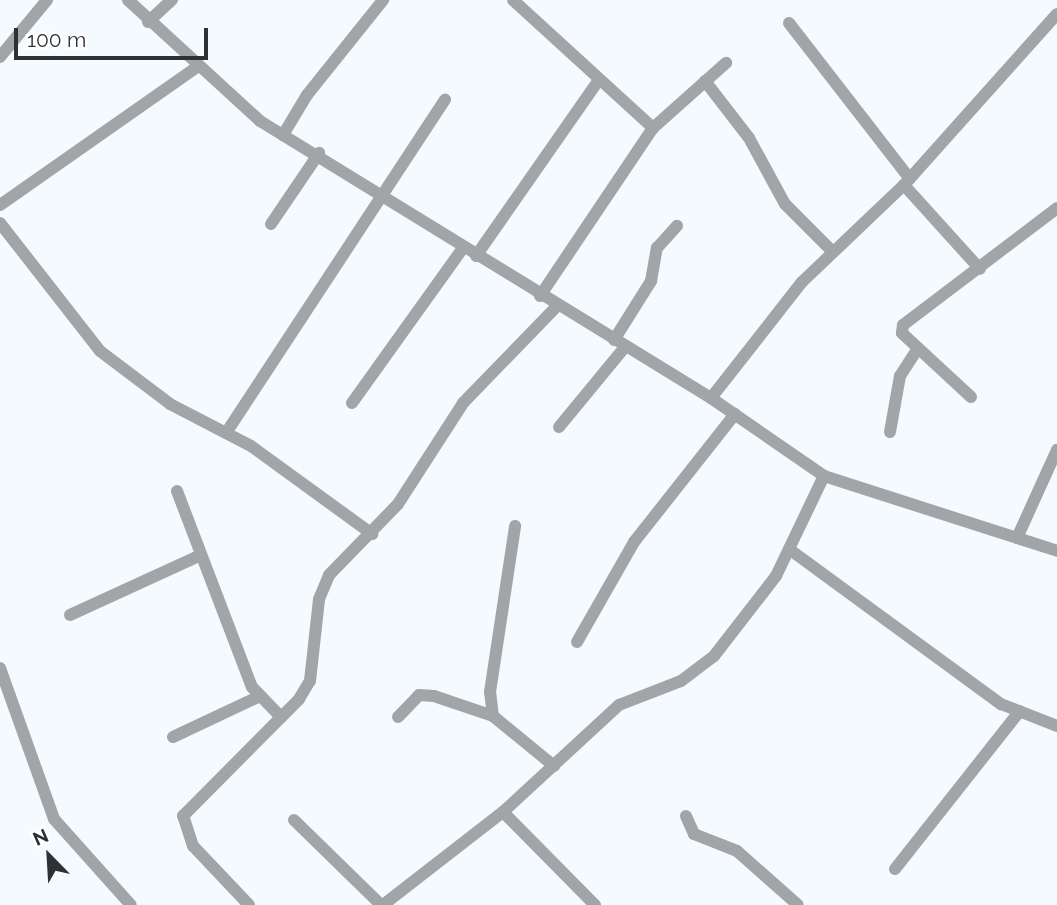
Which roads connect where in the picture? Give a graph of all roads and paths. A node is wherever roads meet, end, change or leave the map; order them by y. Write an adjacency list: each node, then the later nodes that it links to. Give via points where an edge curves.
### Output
1 (47, 0): 9 (street)
2 (128, 0): 7 (street)
3 (172, 0): 7 (street)
4 (383, 0): 16 (street)
5 (513, 0): 12 (street)
6 (1057, 14): 18 (street)
7 (148, 22): 11 (street)
8 (789, 23): 18 (street)
9 (0, 57)
10 (726, 63): 13 (street)
11 (196, 68): 16 (street); 20 (street)
12 (599, 80): 15 (street); 27 (street)
13 (705, 81): 15 (street); 26 (street, via 748,138 785,204)
14 (445, 100): 19 (street)
15 (653, 128): 29 (street)
16 (283, 135): 17 (street)
17 (319, 153): 19 (street); 23 (street)
18 (907, 182): 26 (street); 28 (street)
19 (380, 194): 25 (street); 39 (street, via 335,275)
20 (0, 205)
21 (1057, 208): 28 (street)
22 (0, 223): 39 (street, via 100,351 170,404)
23 (271, 224)
24 (677, 226): 31 (street, via 657,248 652,281)
25 (463, 248): 27 (street); 35 (street)
26 (832, 251): 34 (street)
27 (476, 256): 29 (street)
28 (980, 269): 32 (street, via 903,325)
29 (540, 296): 30 (street)
30 (557, 306): 31 (street); 44 (street, via 463,403)
31 (619, 343): 34 (street); 37 (street)
32 (918, 348): 33 (street); 38 (street, via 900,376)
33 (971, 397)
34 (711, 398): 36 (street)
35 (352, 403)
36 (735, 414): 41 (street); 50 (street, via 634,542)
37 (559, 427)
38 (890, 432)
39 (226, 433): 44 (street)
40 (1057, 450): 45 (street)
41 (824, 475): 45 (street); 46 (street)
42 (177, 491): 48 (street)
43 (514, 526): 54 (street, via 490,692)
44 (372, 534): 55 (street, via 322,588 310,681)
45 (1017, 538): 47 (street)
46 (789, 549): 53 (street); 59 (street, via 776,576 714,656 681,681 619,705)
47 (1057, 551)
48 (201, 555): 49 (street); 52 (street)
49 (70, 615)
50 (577, 642)
51 (0, 668): 64 (street, via 54,819)
52 (258, 697): 55 (street); 58 (street)
53 (1020, 711): 57 (street); 63 (street)
54 (493, 716): 56 (street, via 419,695); 59 (street)
55 (281, 717): 65 (street, via 183,816 193,846)
56 (398, 718)
57 (1057, 726)
58 (173, 737)
59 (554, 766): 60 (street)
60 (503, 812): 66 (street); 67 (street)
61 (686, 816): 68 (street, via 694,834 737,851)
62 (294, 820): 66 (street)
63 (895, 869)
64 (131, 905)
65 (249, 905)
66 (382, 905)
67 (595, 905)
68 (798, 905)

